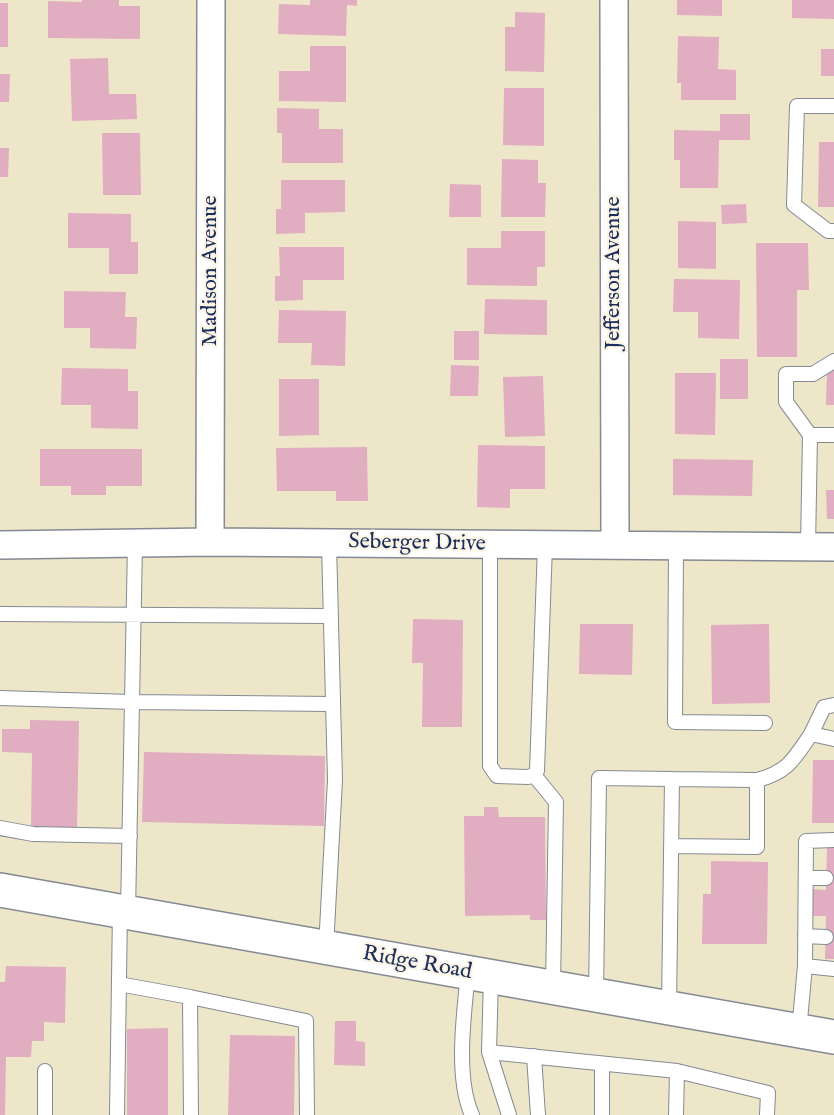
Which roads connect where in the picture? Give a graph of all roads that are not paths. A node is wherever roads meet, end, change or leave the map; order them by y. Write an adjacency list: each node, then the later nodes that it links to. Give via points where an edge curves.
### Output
1 (212, 0): 8 (street, Madison Avenue)
2 (614, 0): 14 (street, Jefferson Avenue)
3 (834, 106): 4 (lane, via 796,106 794,205 828,231)
4 (834, 231)
5 (834, 361): 6 (lane, via 813,374 786,375 786,402)
6 (810, 435): 7 (lane); 16 (lane)
7 (834, 435)
8 (210, 542): 9 (street, Seberger Drive); 10 (street, Seberger Drive)
9 (135, 543): 11 (street, Seberger Drive); 18 (lane)
10 (329, 543): 12 (street, Seberger Drive); 19 (lane)
11 (0, 545)
12 (490, 545): 13 (street, Seberger Drive); 27 (lane, via 490,766 497,776)
13 (545, 545): 14 (street, Seberger Drive); 27 (lane)
14 (615, 546): 15 (street, Seberger Drive)
15 (676, 546): 16 (street, Seberger Drive); 24 (lane, via 675,722)
16 (821, 547)
17 (0, 614): 18 (lane)
18 (134, 614): 19 (lane); 21 (lane)
19 (331, 616): 22 (lane)
20 (0, 698): 21 (lane)
21 (132, 702): 22 (lane); 31 (lane)
22 (333, 704): 40 (lane, via 335,780)
23 (834, 705): 25 (lane, via 824,707)
24 (765, 723)
25 (811, 734): 26 (lane); 29 (lane, via 792,761 775,776)
26 (834, 739)
27 (534, 775): 45 (lane, via 556,802)
28 (672, 779): 29 (lane); 33 (lane); 46 (lane, via 599,778)
29 (757, 780): 33 (lane, via 757,847)
30 (0, 828): 31 (lane, via 33,834)
31 (130, 836): 37 (lane)
32 (834, 840): 34 (lane, via 806,841)
33 (671, 846): 48 (lane)
34 (806, 878): 35 (lane); 38 (lane)
35 (826, 879)
36 (0, 890): 37 (main road, Ridge Road)
37 (124, 912): 40 (main road, Ridge Road); 44 (lane)
38 (805, 936): 39 (lane); 41 (lane)
39 (826, 937)
40 (326, 948): 43 (main road, Ridge Road)
41 (805, 966): 42 (lane); 49 (lane)
42 (834, 969)
43 (479, 975): 45 (main road, Ridge Road); 51 (lane); 60 (lane, via 462,1037 463,1075)
44 (119, 984): 47 (lane); 57 (lane)
45 (552, 988): 46 (main road, Ridge Road)
46 (596, 995): 48 (main road, Ridge Road)
47 (190, 997): 58 (lane); 59 (lane, via 306,1021)
48 (669, 1008): 49 (main road, Ridge Road)
49 (799, 1031): 50 (main road, Ridge Road)
50 (834, 1037)
51 (489, 1052): 52 (lane); 61 (lane)
52 (534, 1056): 53 (lane); 62 (lane)
53 (602, 1064): 55 (lane); 63 (lane)
54 (45, 1071): 56 (lane)
55 (677, 1071): 64 (lane); 65 (lane, via 768,1094)
56 (45, 1115)
57 (117, 1115)
58 (190, 1115)
59 (307, 1115)
60 (472, 1115)
61 (509, 1115)
62 (538, 1115)
63 (602, 1115)
64 (676, 1115)
65 (767, 1115)

